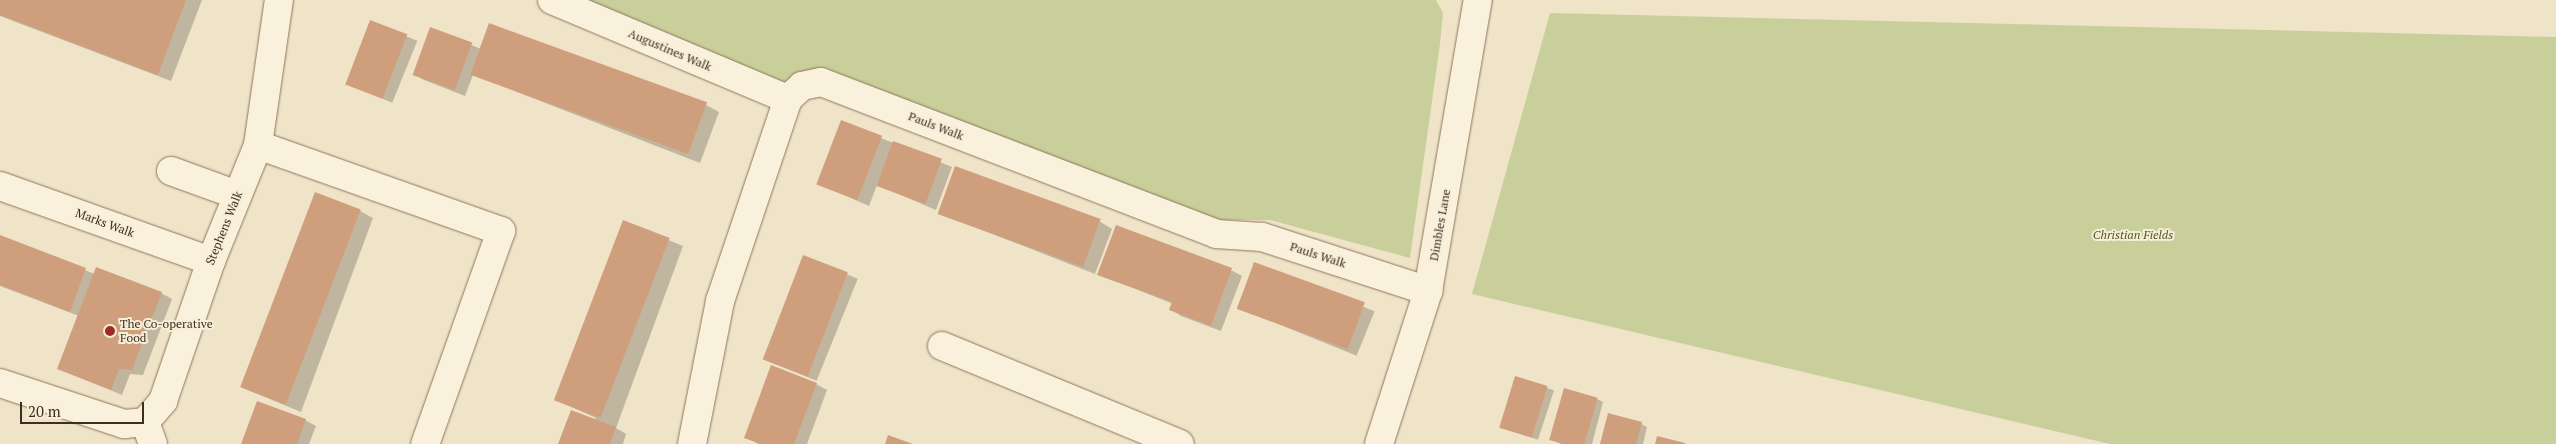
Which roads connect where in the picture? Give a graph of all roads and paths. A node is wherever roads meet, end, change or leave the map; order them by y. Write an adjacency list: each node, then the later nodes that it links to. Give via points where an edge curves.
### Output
1 (279, 0): 5 (street, Stephens Walk)
2 (552, 0): 4 (street, Augustines Walk)
3 (1478, 0): 10 (street, Dimbles Lane)
4 (788, 99): 10 (street, Pauls Walk, via 802,86 821,82 1216,234 1262,237); 15 (street, via 720,301)
5 (258, 145): 8 (street, Stephens Walk); 14 (street, via 501,231)
6 (171, 171): 8 (street)
7 (0, 186): 9 (street, Marks Walk)
8 (237, 195): 9 (street, Stephens Walk)
9 (211, 261): 13 (street, Stephens Walk)
10 (1428, 291): 17 (street, Dimbles Lane)
11 (942, 346): 16 (street)
12 (0, 383): 13 (street)
13 (149, 433)
14 (425, 444)
15 (692, 444)
16 (1180, 444)
17 (1379, 444)

